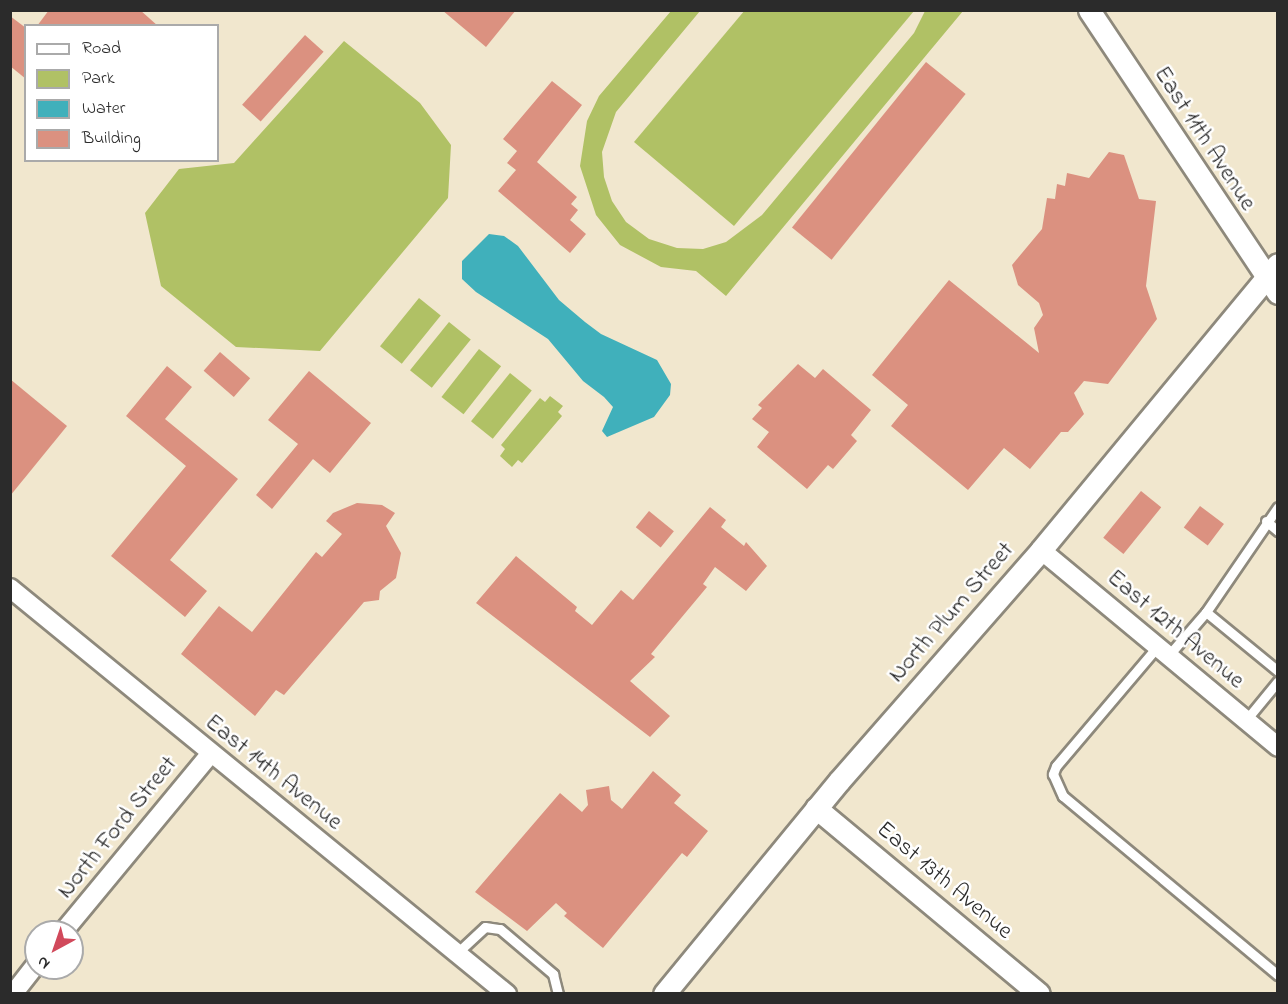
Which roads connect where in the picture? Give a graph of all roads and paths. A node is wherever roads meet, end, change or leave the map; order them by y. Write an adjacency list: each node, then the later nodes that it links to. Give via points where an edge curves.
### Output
1 (1089, 10): 2 (street, East 11th Avenue)
2 (1273, 279): 6 (street, North Plum Street)
3 (1278, 507): 4 (lane)
4 (1266, 521): 5 (lane); 8 (lane)
5 (1278, 531)
6 (1041, 550): 9 (street, East 12th Avenue); 15 (street, North Plum Street)
7 (10, 588): 14 (street, East 14th Avenue)
8 (1206, 612): 9 (lane); 10 (lane)
9 (1163, 651): 12 (street, East 12th Avenue); 18 (lane, via 1056,766 1053,774 1063,796)
10 (1278, 670)
11 (1278, 681): 12 (lane)
12 (1246, 720): 13 (street, East 12th Avenue)
13 (1278, 747)
14 (210, 754): 16 (street, North Ford Street); 17 (street, East 14th Avenue)
15 (816, 808): 23 (street, North Plum Street); 24 (street, East 13th Avenue)
16 (73, 920)
17 (457, 953): 21 (street, East 14th Avenue); 22 (lane, via 485,927 500,929 553,974)
18 (1278, 975)
19 (24, 980): 20 (street)
20 (13, 993)
21 (507, 993)
22 (558, 993)
23 (664, 993)
24 (1039, 993)

